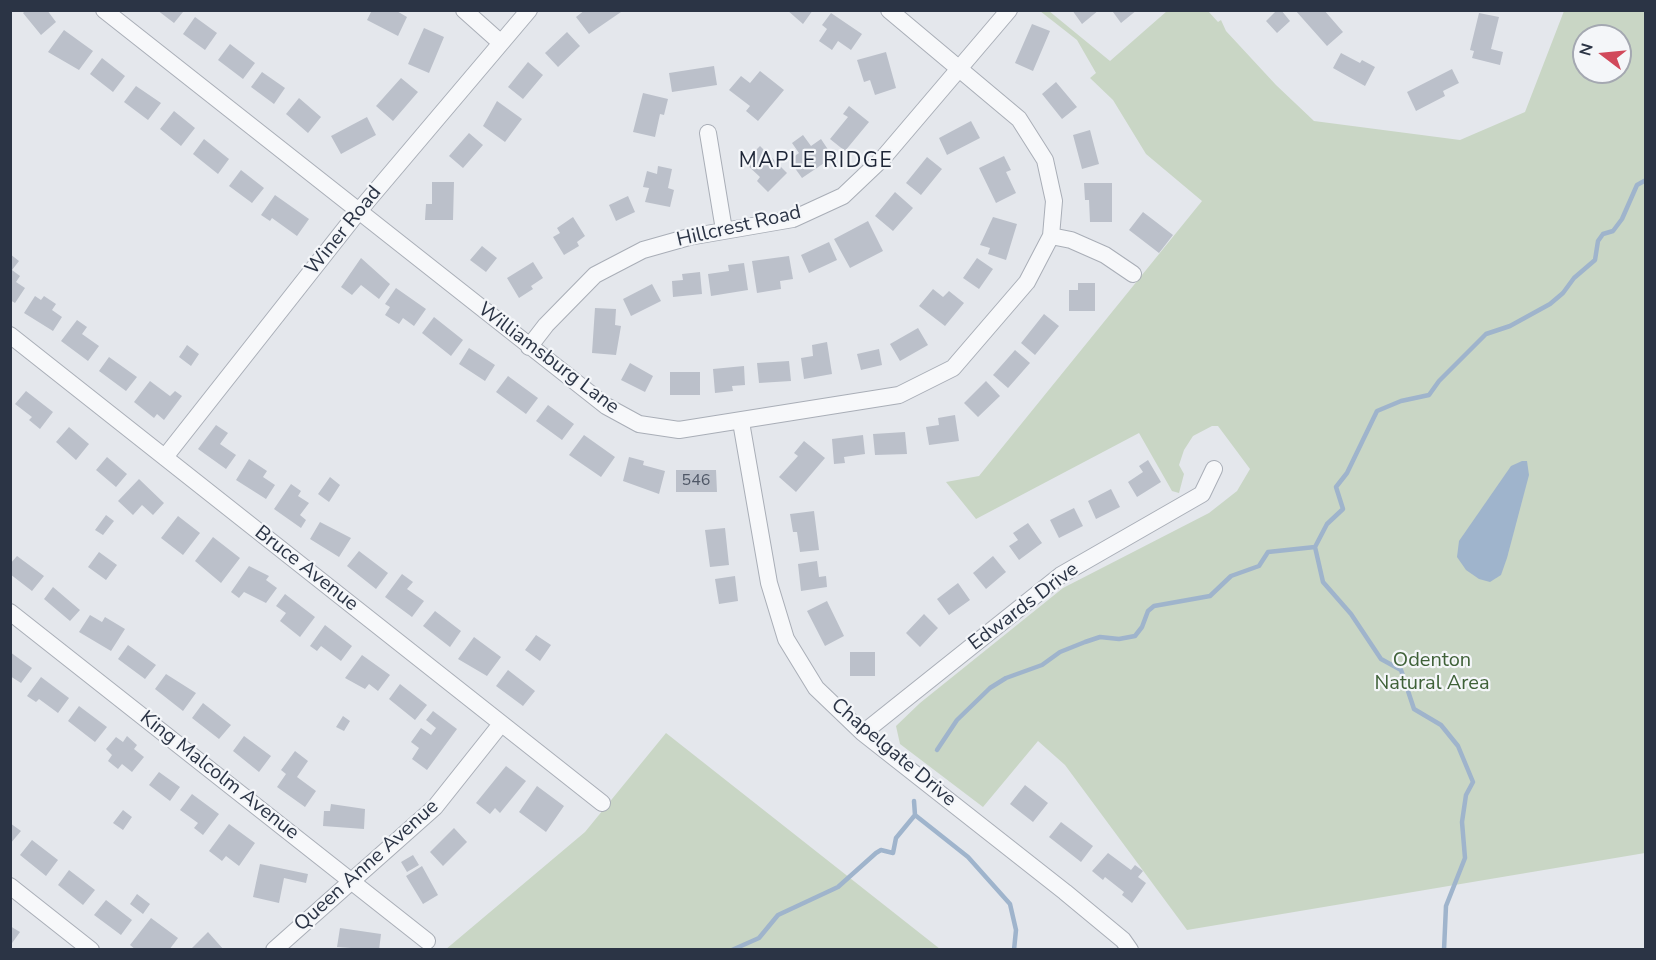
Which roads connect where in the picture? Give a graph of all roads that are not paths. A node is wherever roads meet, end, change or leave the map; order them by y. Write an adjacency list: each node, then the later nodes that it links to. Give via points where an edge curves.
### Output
1 (104, 10): 9 (street, Williamsburg Lane)
2 (464, 10): 6 (street)
3 (529, 10): 6 (street, Winer Road)
4 (889, 10): 7 (street)
5 (1009, 10): 7 (street, Hillcrest Road)
6 (501, 43): 9 (street, Winer Road)
7 (958, 68): 10 (street, Hillcrest Road, via 883,158 843,196 793,219); 11 (street, via 1019,119 1045,160 1054,201)
8 (708, 133): 10 (street)
9 (358, 212): 14 (street, Williamsburg Lane); 16 (street, Winer Road)
10 (724, 231): 14 (street, Hillcrest Road, via 643,250 595,275)
11 (1051, 237): 12 (street, via 1071,240 1106,255); 15 (street, Williamsburg Lane, via 1027,282 953,368 899,395)
12 (1133, 274)
13 (10, 335): 16 (street, Bruce Avenue)
14 (529, 347): 15 (street, Williamsburg Lane, via 606,406 639,424 679,430)
15 (741, 422): 20 (street, Chapelgate Drive, via 769,583 786,639 816,688)
16 (165, 457): 19 (street, Bruce Avenue)
17 (1214, 469): 20 (street, Edwards Drive, via 1202,494 1061,575)
18 (10, 612): 22 (street, King Malcolm Avenue)
19 (501, 724): 21 (street, Bruce Avenue); 22 (street, Queen Anne Avenue, via 435,807)
20 (863, 733): 27 (street, Chapelgate Drive, via 1124,940)
21 (602, 802)
22 (352, 880): 24 (street, King Malcolm Avenue); 26 (street, Queen Anne Avenue)
23 (10, 886): 25 (street)
24 (427, 941)
25 (91, 950)
26 (274, 950)
27 (1130, 950)

